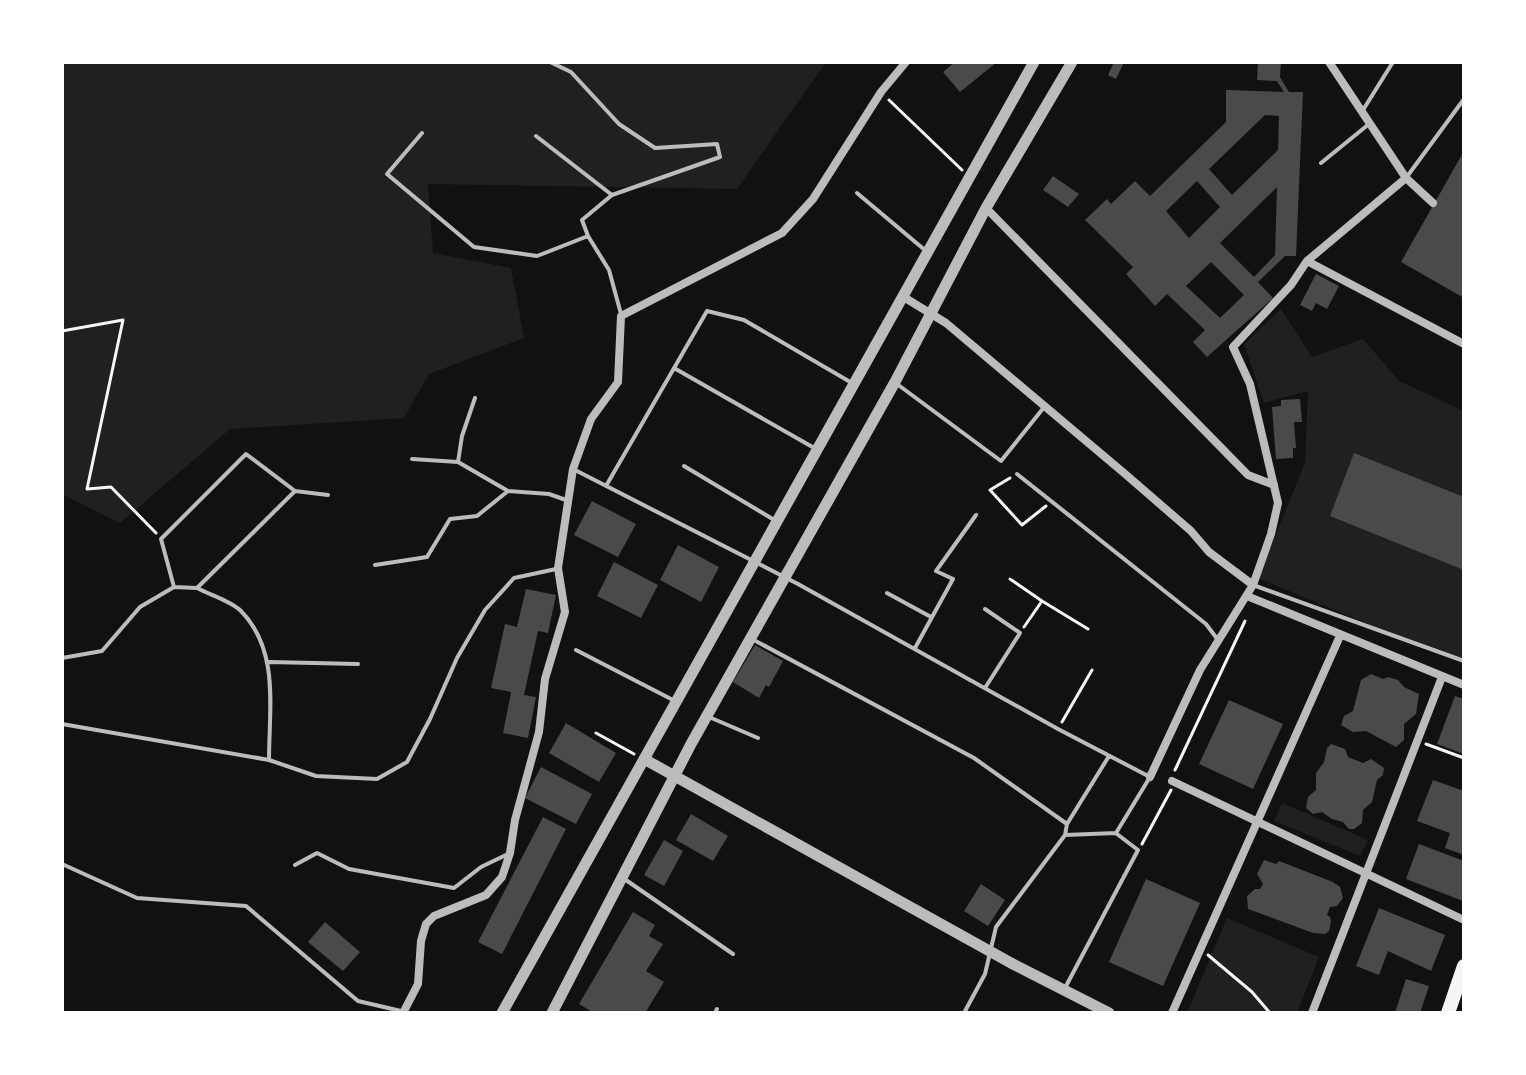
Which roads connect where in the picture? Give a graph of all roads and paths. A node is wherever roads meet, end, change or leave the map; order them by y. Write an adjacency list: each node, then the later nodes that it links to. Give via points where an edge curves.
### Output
1 (550, 62): 17 (lane, via 571,72 619,124 655,148 717,144 720,157)
2 (906, 62): 7 (street)
3 (1034, 62): 14 (street)
4 (1072, 62): 19 (street)
5 (1329, 62): 9 (street)
6 (1393, 62): 9 (lane)
7 (881, 92): 14 (path); 25 (street, via 813,199 782,233)
8 (1464, 99): 15 (lane)
9 (1362, 112): 10 (street)
10 (1369, 124): 13 (lane); 15 (street)
11 (422, 133): 20 (lane, via 387,174 474,247 537,256)
12 (536, 136): 17 (lane)
13 (1321, 163)
14 (969, 176): 21 (street)
15 (1406, 178): 18 (street); 22 (street)
16 (857, 193): 21 (lane)
17 (612, 195): 20 (lane, via 582,220)
18 (1433, 203)
19 (986, 208): 24 (street); 39 (street, via 1248,475)
20 (588, 236): 25 (lane, via 609,270)
21 (928, 252): 23 (street)
22 (1307, 261): 27 (street); 39 (street, via 1233,347 1250,384)
23 (902, 296): 24 (street); 30 (street)
24 (932, 314): 29 (street); 32 (street)
25 (621, 316): 37 (street, via 618,382 591,419)
26 (62, 331): 48 (path, via 123,320 87,489 111,487)
27 (1464, 344)
28 (674, 368): 30 (lane, via 707,311 744,320); 33 (lane); 40 (lane)
29 (895, 382): 32 (lane, via 1001,461); 52 (street)
30 (854, 384): 33 (street)
31 (475, 398): 35 (lane)
32 (1045, 406): 54 (street)
33 (818, 450): 47 (street)
34 (412, 459): 35 (lane)
35 (458, 462): 42 (lane)
36 (684, 466): 47 (lane)
37 (573, 469): 40 (lane); 44 (street)
38 (1017, 474): 45 (lane); 45 (path, via 990,490 1022,525)
39 (1274, 485): 54 (street, via 1278,503)
40 (606, 486): 49 (lane)
41 (295, 491): 43 (lane); 48 (lane, via 246,454); 56 (lane)
42 (508, 491): 44 (lane); 50 (lane, via 477,516 450,519 427,557)
43 (328, 495)
44 (568, 501): 51 (street)
45 (1052, 501): 66 (lane, via 1206,624)
46 (976, 515): 61 (lane, via 936,571 953,579)
47 (778, 522): 49 (street)
48 (161, 539): 55 (lane)
49 (756, 563): 52 (lane); 77 (street)
50 (375, 565)
51 (558, 568): 87 (lane, via 514,578 485,610 407,762 377,779 316,776); 96 (street, via 565,612 545,679 539,732)
52 (785, 578): 65 (street); 67 (lane)
53 (1010, 579): 59 (path)
54 (1253, 585): 58 (street); 70 (lane)
55 (174, 587): 56 (lane); 69 (lane, via 140,607 102,651)
56 (197, 588): 71 (lane, via 240,609 262,640)
57 (887, 593): 61 (lane)
58 (1251, 598): 64 (street); 66 (street); 90 (path)
59 (1042, 601): 62 (path); 63 (path)
60 (985, 609): 63 (lane)
61 (931, 617): 67 (lane)
62 (1088, 629)
63 (1020, 633): 76 (lane)
64 (1340, 636): 74 (street); 91 (street)
65 (751, 638): 78 (street); 92 (lane, via 974,758)
66 (1219, 641): 89 (street)
67 (915, 648): 76 (lane)
68 (576, 650): 77 (lane)
69 (62, 658)
70 (1464, 661)
71 (269, 662): 72 (lane); 87 (lane)
72 (358, 664)
73 (1092, 670): 80 (path)
74 (1442, 677): 75 (street); 83 (street)
75 (1464, 685)
76 (985, 688): 80 (lane)
77 (675, 701): 86 (street)
78 (707, 716): 82 (lane); 88 (street)
79 (62, 724): 87 (lane)
80 (1058, 729): 84 (lane)
81 (596, 733): 86 (path)
82 (758, 738)
83 (1418, 741): 85 (path); 99 (street)
84 (1109, 756): 89 (lane); 92 (lane)
85 (1464, 758)
86 (644, 759): 88 (street); 108 (street)
87 (269, 760)
88 (674, 776): 100 (street); 102 (street)
89 (1150, 777): 93 (lane)
90 (1174, 782): 91 (street); 95 (path)
91 (1258, 821): 99 (street); 103 (street)
92 (1067, 824): 94 (lane)
93 (1116, 833): 94 (lane); 95 (lane)
94 (1065, 835): 102 (lane, via 996,927)
95 (1138, 850): 106 (lane)
96 (510, 853): 98 (lane, via 454,888 349,869 317,853); 107 (street, via 502,877 486,895 426,924 418,984)
97 (62, 864): 107 (lane, via 137,898 246,906 358,1001)
98 (295, 865)
99 (1366, 873): 101 (street); 114 (street)
100 (621, 877): 104 (lane); 109 (street)
101 (1464, 920)
102 (990, 951): 106 (street); 110 (lane, via 985,974)
103 (1201, 951): 112 (street); 113 (path)
104 (733, 954)
105 (1464, 966): 115 (main road)
106 (1064, 990): 111 (street)
107 (404, 1012)
108 (502, 1013)
109 (552, 1013)
110 (963, 1013)
111 (1109, 1013)
112 (1172, 1013)
113 (1270, 1013)
114 (1312, 1013)
115 (1448, 1013)

